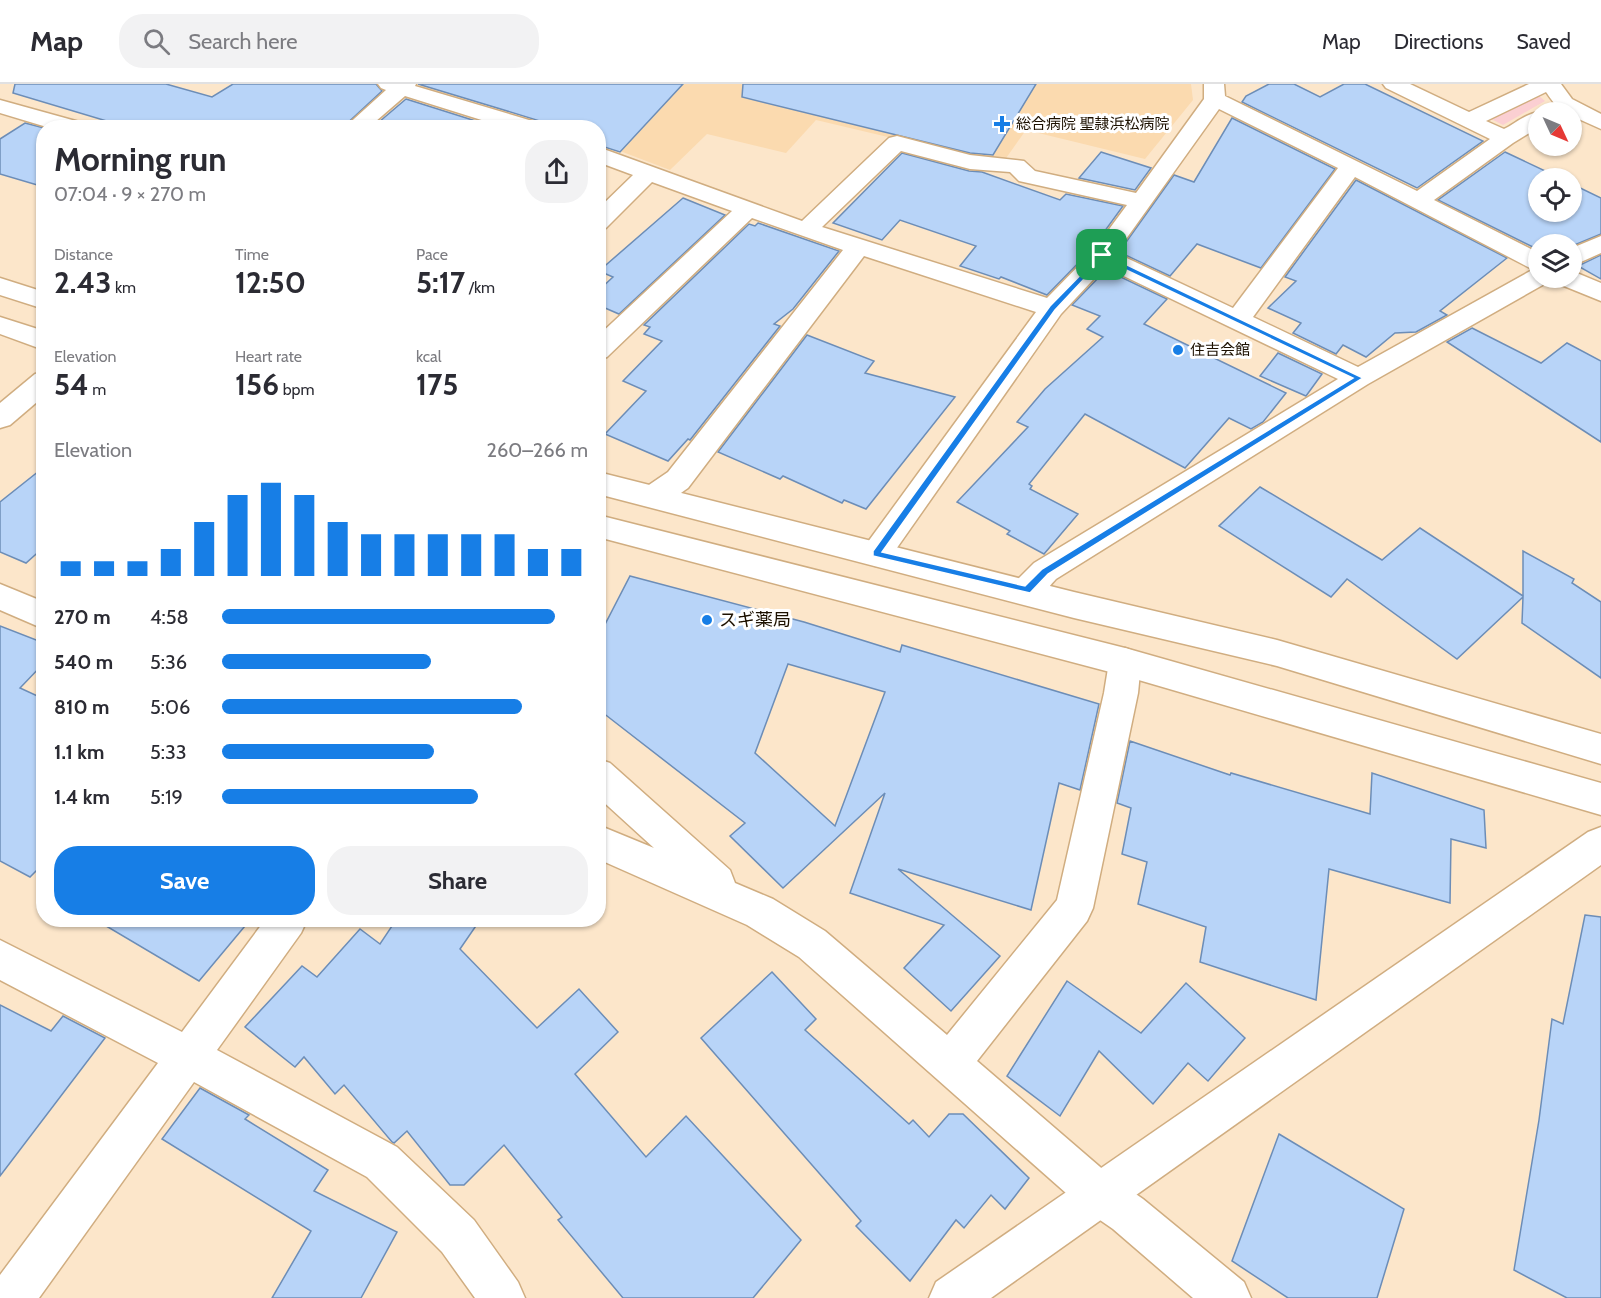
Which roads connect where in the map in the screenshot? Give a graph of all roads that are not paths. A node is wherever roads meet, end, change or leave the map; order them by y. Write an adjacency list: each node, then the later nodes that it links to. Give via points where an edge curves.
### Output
1 (1393, 84): 13 (street)
2 (1548, 84): 6 (street); 13 (street)
3 (398, 85): 11 (street); 12 (street)
4 (1214, 92): 18 (street); 21 (street)
5 (1592, 95): 7 (street)
6 (1555, 102)
7 (1573, 102)
8 (0, 106): 10 (street)
9 (1582, 117): 14 (street)
10 (48, 120)
11 (362, 120)
12 (506, 120)
13 (1470, 120): 16 (street)
14 (1601, 123)
15 (1528, 124): 16 (street)
16 (1505, 138): 20 (street)
17 (606, 157): 19 (street)
18 (1351, 166): 20 (street); 36 (street)
19 (648, 173): 22 (street); 23 (street)
20 (1419, 200): 29 (street)
21 (1141, 201): 24 (street, via 1027,176 1016,166 970,162 897,143); 28 (street)
22 (748, 209): 24 (street); 39 (street)
23 (606, 215)
24 (806, 230): 26 (street)
25 (1601, 243): 27 (street)
26 (859, 246): 35 (street); 44 (street, via 678,480)
27 (1582, 253)
28 (1102, 255): 35 (street); 36 (street)
29 (1528, 257)
30 (1528, 282): 40 (street)
31 (1582, 284): 33 (street)
32 (0, 286): 34 (street)
33 (1601, 293)
34 (36, 298)
35 (1052, 308): 46 (street)
36 (1238, 321): 40 (street)
37 (0, 325): 38 (street)
38 (36, 338)
39 (606, 343)
40 (1359, 378): 47 (street, via 1045,571)
41 (36, 388): 42 (street)
42 (0, 418)
43 (606, 485): 44 (street)
44 (653, 498): 46 (street)
45 (606, 528): 50 (street)
46 (876, 554): 47 (street)
47 (1026, 591): 51 (street, via 1277,653)
48 (0, 596): 49 (street)
49 (36, 612)
50 (1125, 662): 53 (street); 60 (street, via 1074,908)
51 (1601, 749)
52 (606, 781): 56 (street, via 712,879)
53 (1601, 799)
54 (1601, 844): 61 (street)
55 (606, 845): 56 (street)
56 (760, 912): 60 (street, via 812,944)
57 (283, 927): 59 (street)
58 (0, 959): 59 (street)
59 (188, 1057): 62 (street); 63 (street, via 382,1162 458,1236)
60 (950, 1063): 61 (street)
61 (1099, 1194): 64 (street); 65 (street)
62 (11, 1298)
63 (502, 1298)
64 (952, 1298)
65 (1228, 1298)

